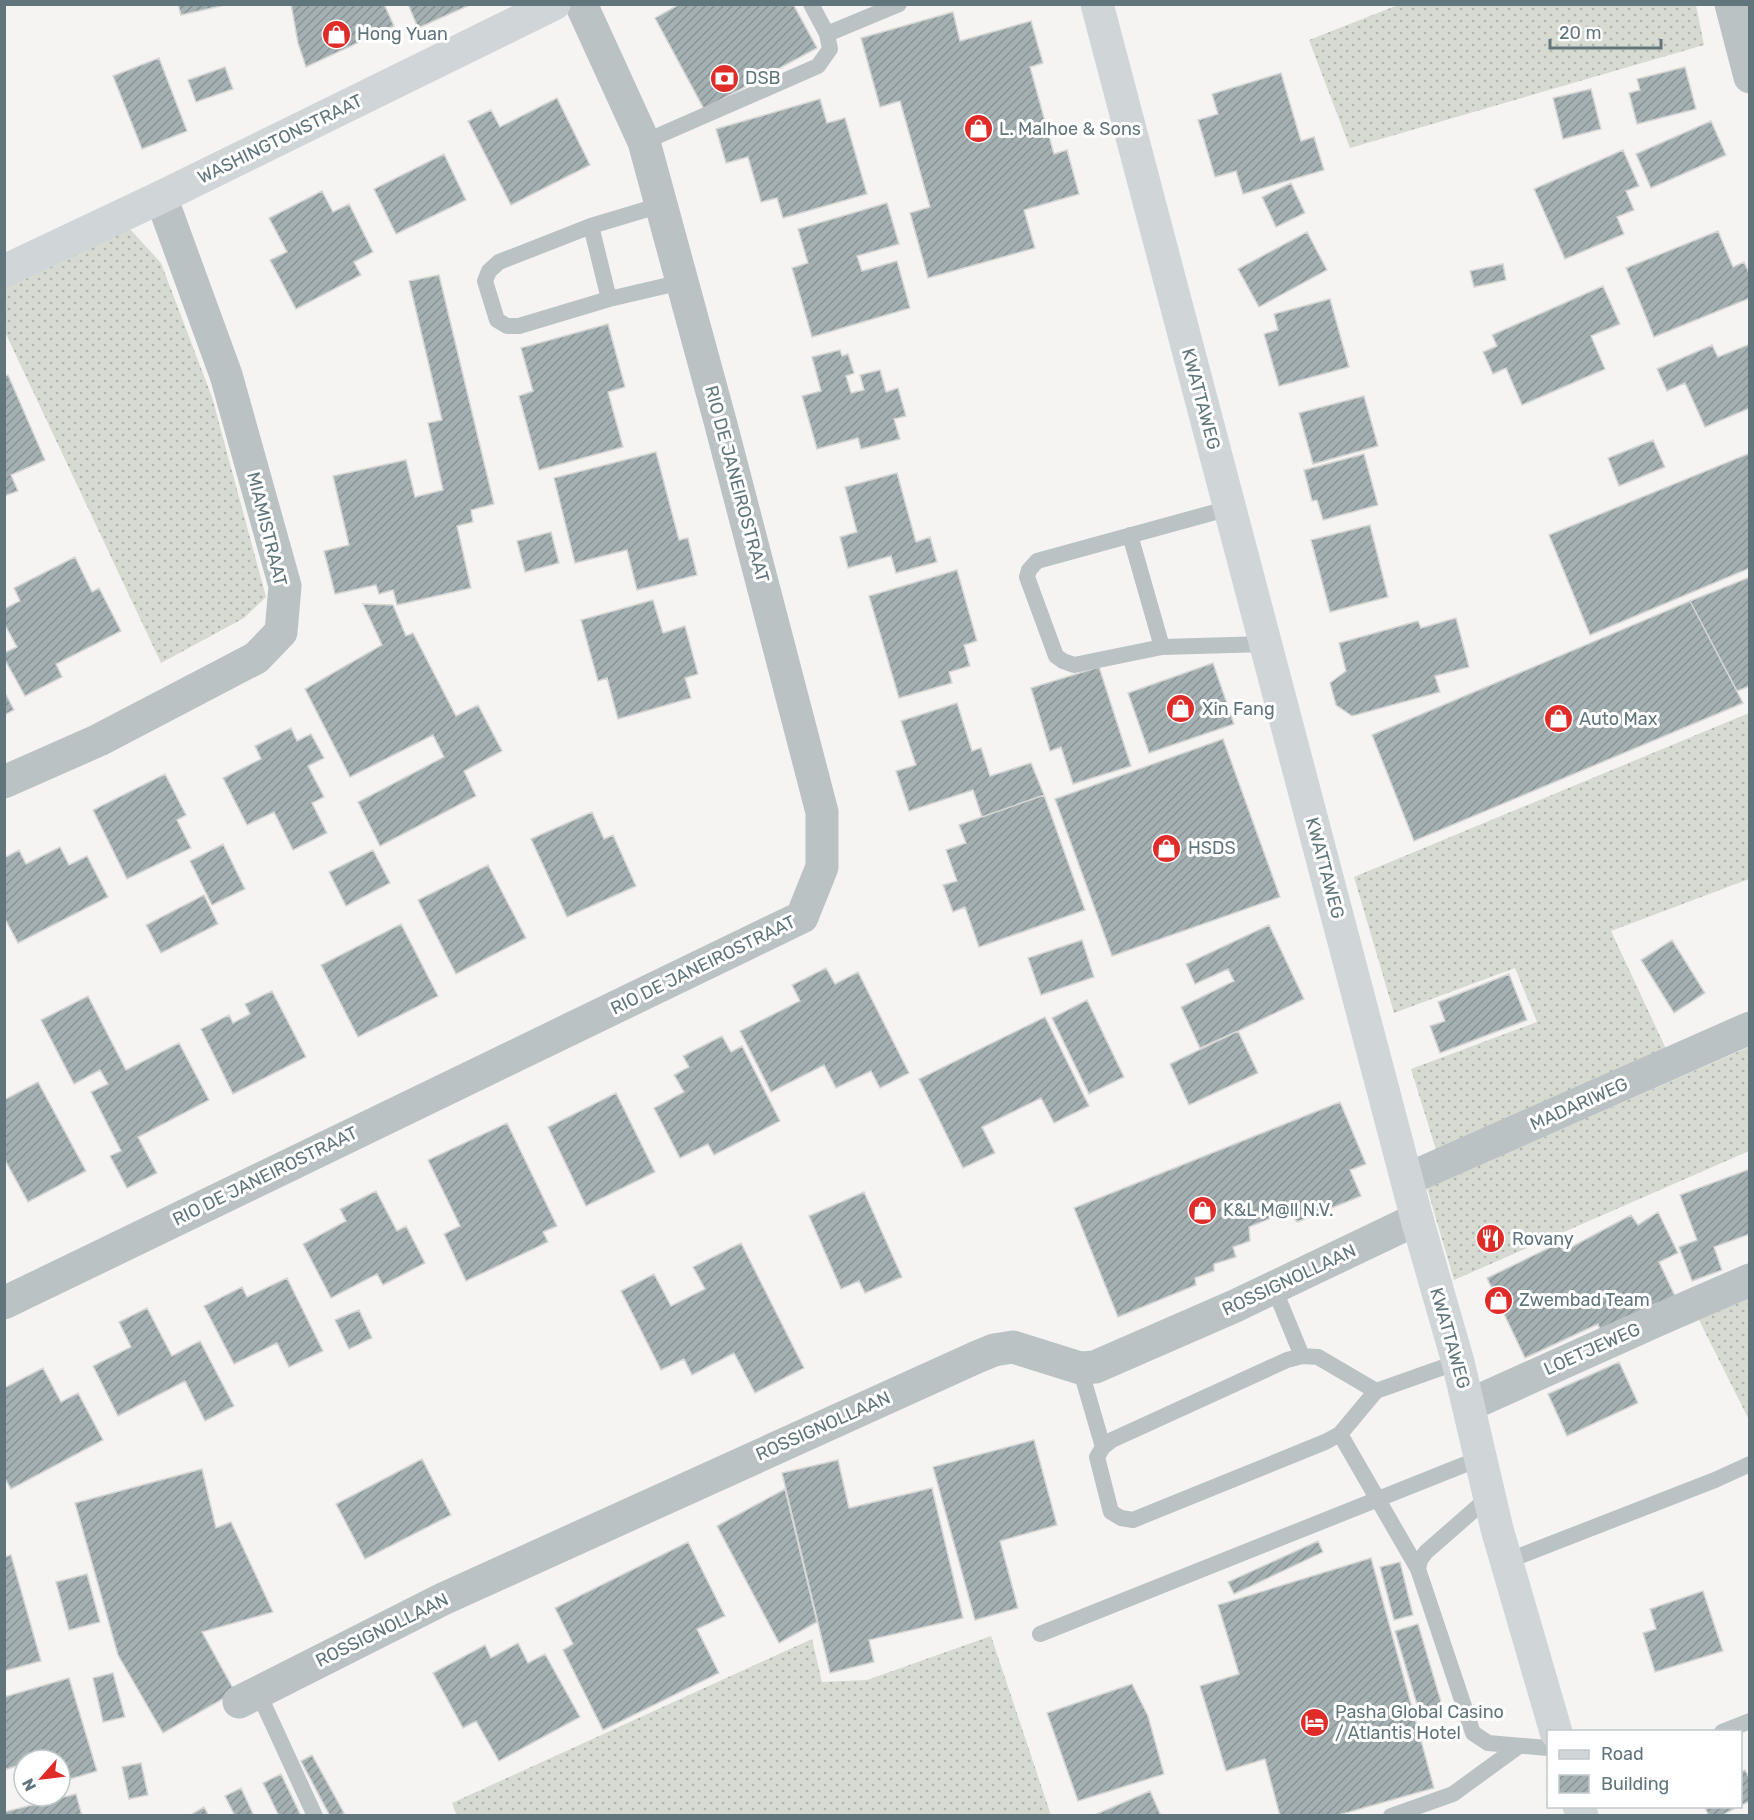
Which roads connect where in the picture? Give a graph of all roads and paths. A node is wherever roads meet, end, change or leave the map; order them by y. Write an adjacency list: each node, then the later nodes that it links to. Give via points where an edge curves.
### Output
1 (554, 4): 10 (main road, WASHINGTONSTRAAT)
2 (581, 4): 9 (street, RIO DE JANEIROSTRAAT)
3 (811, 4): 7 (lane)
4 (899, 4): 7 (lane)
5 (1097, 4): 16 (main road, KWATTAWEG)
6 (1731, 4): 8 (street)
7 (827, 34): 9 (lane, via 830,49 818,66)
8 (1749, 77)
9 (644, 142): 11 (street, RIO DE JANEIROSTRAAT)
10 (161, 197): 13 (main road, WASHINGTONSTRAAT); 20 (street, MIAMISTRAAT, via 226,375 279,564 285,586 281,632 256,658 99,740)
11 (661, 205): 12 (lane); 14 (street, RIO DE JANEIROSTRAAT)
12 (591, 226): 15 (lane); 15 (lane, via 499,262 485,281 497,320 507,326)
13 (4, 271)
14 (682, 282): 15 (lane); 26 (street, RIO DE JANEIROSTRAAT, via 822,812 822,867 802,917)
15 (609, 300)
16 (1230, 508): 17 (lane); 18 (main road, KWATTAWEG)
17 (1130, 535): 19 (lane); 19 (lane, via 1037,561 1027,577 1056,656 1063,661 1074,665)
18 (1266, 644): 19 (lane); 22 (main road, KWATTAWEG)
19 (1162, 647)
20 (4, 782)
21 (1749, 1028): 22 (street, MADARIWEG)
22 (1408, 1179): 23 (main road, KWATTAWEG)
23 (1417, 1219): 25 (street, ROSSIGNOLLAAN); 28 (main road, KWATTAWEG)
24 (1749, 1280): 31 (street, LOETJEWEG)
25 (1274, 1288): 27 (lane); 29 (street, ROSSIGNOLLAAN, via 1095,1367)
26 (4, 1303)
27 (1302, 1356): 30 (lane, via 1318,1357); 33 (lane)
28 (1458, 1362): 30 (lane); 31 (main road, KWATTAWEG)
29 (1080, 1368): 33 (lane); 41 (street, ROSSIGNOLLAAN, via 1013,1347 994,1350 443,1599)
30 (1376, 1391): 32 (lane)
31 (1469, 1405): 34 (main road, KWATTAWEG)
32 (1340, 1434): 33 (lane, via 1133,1520 1112,1512 1097,1457); 37 (lane)
33 (1103, 1447)
34 (1481, 1458): 36 (main road, KWATTAWEG); 37 (lane)
35 (1749, 1464): 38 (lane)
36 (1490, 1496): 38 (main road, KWATTAWEG); 39 (lane, via 1426,1552)
37 (1378, 1500): 39 (lane); 40 (lane)
38 (1507, 1561): 43 (main road, KWATTAWEG)
39 (1418, 1569): 45 (lane, via 1473,1733 1488,1743)
40 (1040, 1634)
41 (248, 1697): 47 (lane)
42 (1749, 1721): 44 (lane)
43 (1556, 1730)
44 (1725, 1730)
45 (1519, 1746): 46 (lane); 48 (lane, via 1453,1794)
46 (1547, 1748)
47 (315, 1815)
48 (1391, 1815)

